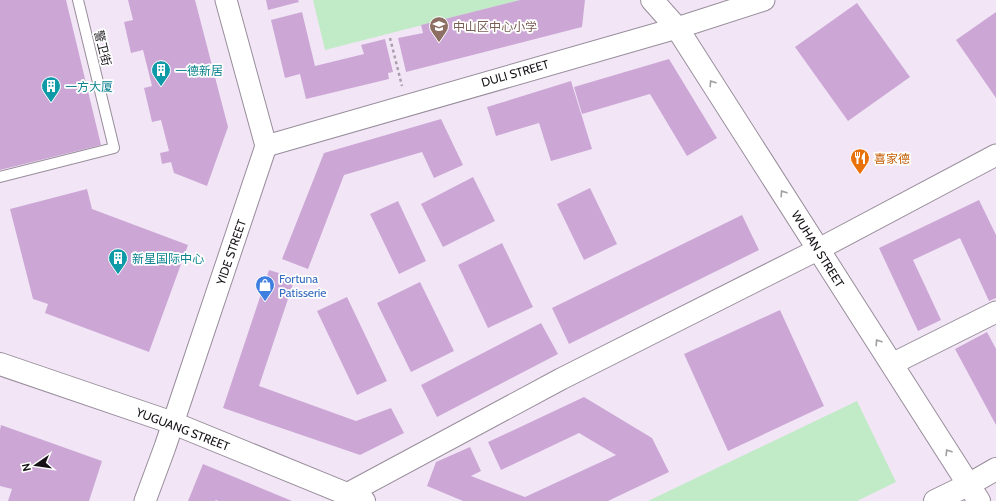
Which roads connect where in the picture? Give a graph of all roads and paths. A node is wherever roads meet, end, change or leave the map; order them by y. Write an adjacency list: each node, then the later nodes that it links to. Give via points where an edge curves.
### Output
1 (78, 0): 10 (lane, 警卫街, via 114,148)
2 (226, 0): 8 (street)
3 (652, 0): 5 (main road, WUHAN STREET)
4 (764, 0): 5 (street, DULI STREET)
5 (677, 28): 8 (street, DULI STREET); 11 (main road, WUHAN STREET, one-way to 5)
6 (390, 38): 7 (path)
7 (402, 86)
8 (266, 146): 15 (street, YIDE STREET)
9 (993, 162): 11 (street)
10 (0, 177)
11 (819, 249): 14 (main road, WUHAN STREET, one-way to 11); 18 (street, via 561,378)
12 (996, 312): 14 (street)
13 (0, 364): 15 (main road, YUGUANG STREET)
14 (892, 364): 17 (main road, WUHAN STREET, one-way to 14)
15 (173, 423): 18 (main road, YUGUANG STREET); 19 (street, YIDE STREET)
16 (996, 469): 17 (main road)
17 (974, 493): 20 (main road)
18 (355, 497)
19 (145, 501)
20 (935, 501)

